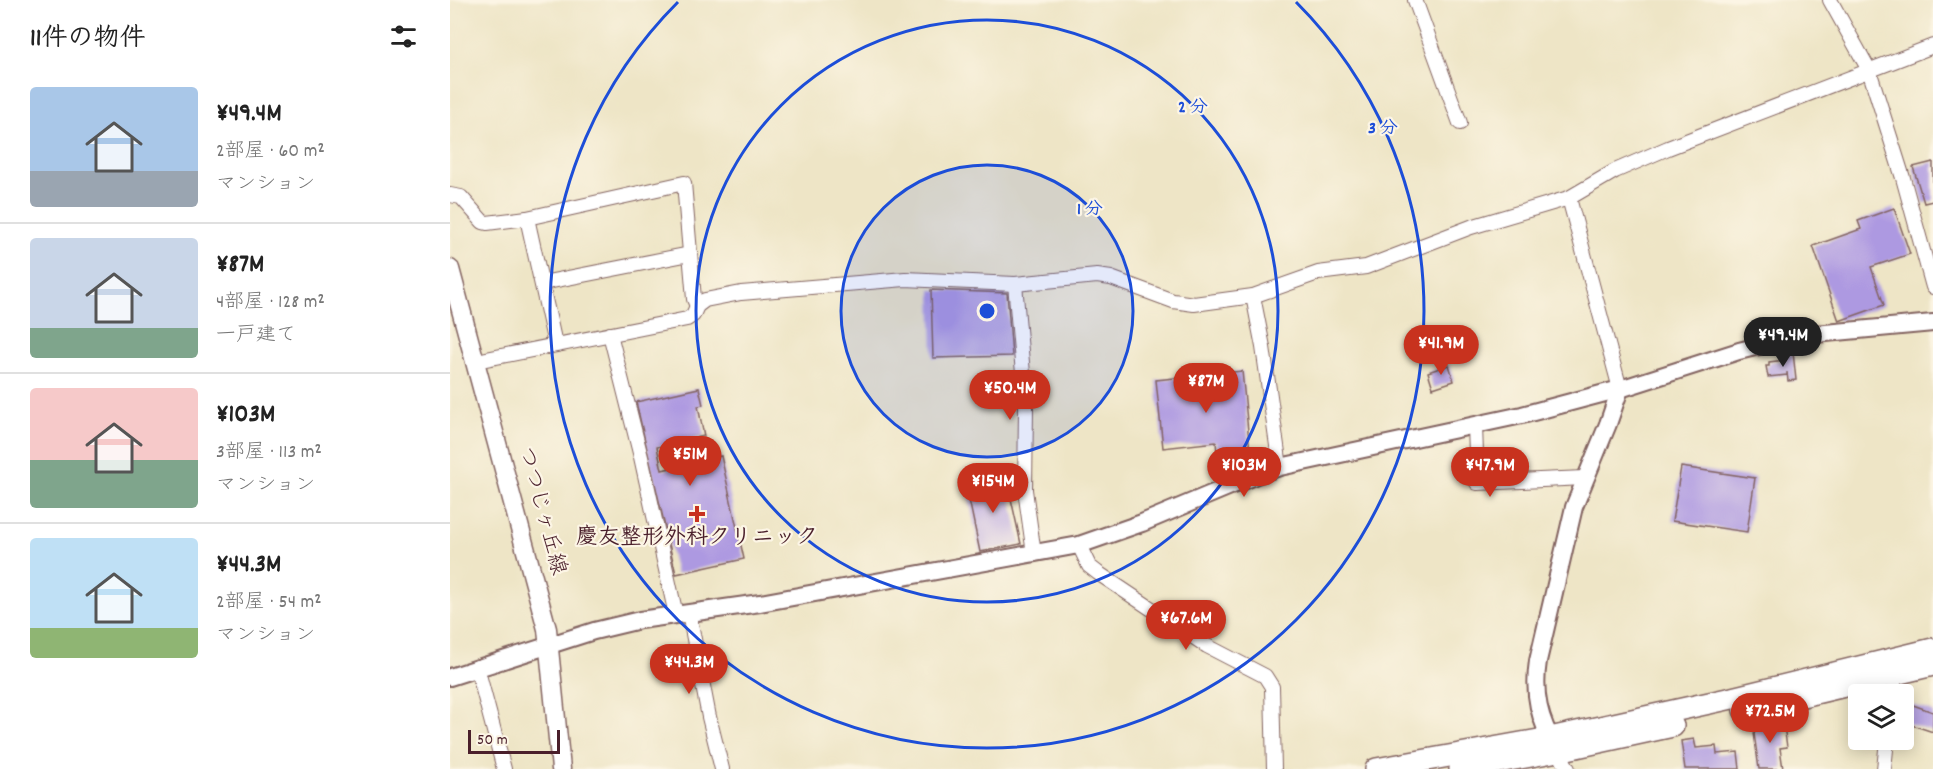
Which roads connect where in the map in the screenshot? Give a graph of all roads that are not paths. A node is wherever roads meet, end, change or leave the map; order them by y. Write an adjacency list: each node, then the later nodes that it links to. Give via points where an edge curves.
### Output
1 (1415, 0): 5 (street)
2 (1830, 0): 4 (street)
3 (1933, 46): 4 (street)
4 (1869, 70): 7 (street, via 1668,147); 13 (street)
5 (1460, 123)
6 (450, 195): 8 (street, via 461,197 487,224)
7 (1569, 198): 14 (street, via 1471,227 1366,267 1318,273); 21 (street)
8 (527, 218): 9 (street, via 684,183); 11 (street)
9 (690, 254): 11 (street); 15 (street)
10 (450, 269): 16 (main road, つつじヶ丘線)
11 (542, 283): 19 (street)
12 (1015, 284): 14 (street, via 1097,276 1194,304); 15 (street, via 905,279 741,293 705,300); 26 (street, via 1026,407 1025,490)
13 (1933, 287)
14 (1253, 296): 23 (street)
15 (697, 306): 18 (street, via 687,319)
16 (456, 310): 20 (main road, つつじヶ丘線)
17 (1933, 323): 21 (street, via 1787,339)
18 (610, 334): 19 (street); 27 (street)
19 (555, 344): 20 (street)
20 (476, 361): 28 (main road, つつじヶ丘線)
21 (1620, 389): 22 (street); 24 (street)
22 (1475, 425): 23 (street); 24 (street, via 1477,483)
23 (1280, 467): 25 (street)
24 (1584, 478): 36 (street, via 1535,678 1538,708)
25 (1079, 545): 26 (street); 40 (street, via 1089,566 1098,573 1207,646 1265,675 1272,687)
26 (1034, 554): 27 (street)
27 (682, 614): 28 (street, via 616,626); 39 (street)
28 (550, 645): 31 (street); 38 (main road, つつじヶ丘線)
29 (1933, 649): 36 (highway, via 1732,698)
30 (1933, 665): 33 (highway)
31 (477, 667): 32 (street); 37 (street)
32 (450, 677)
33 (1896, 684)
34 (1848, 694): 36 (highway)
35 (1886, 750): 43 (street)
36 (1559, 753): 41 (highway); 42 (highway)
37 (504, 769)
38 (561, 769)
39 (722, 769)
40 (1274, 769)
41 (1376, 769)
42 (1460, 769)
43 (1884, 769)

